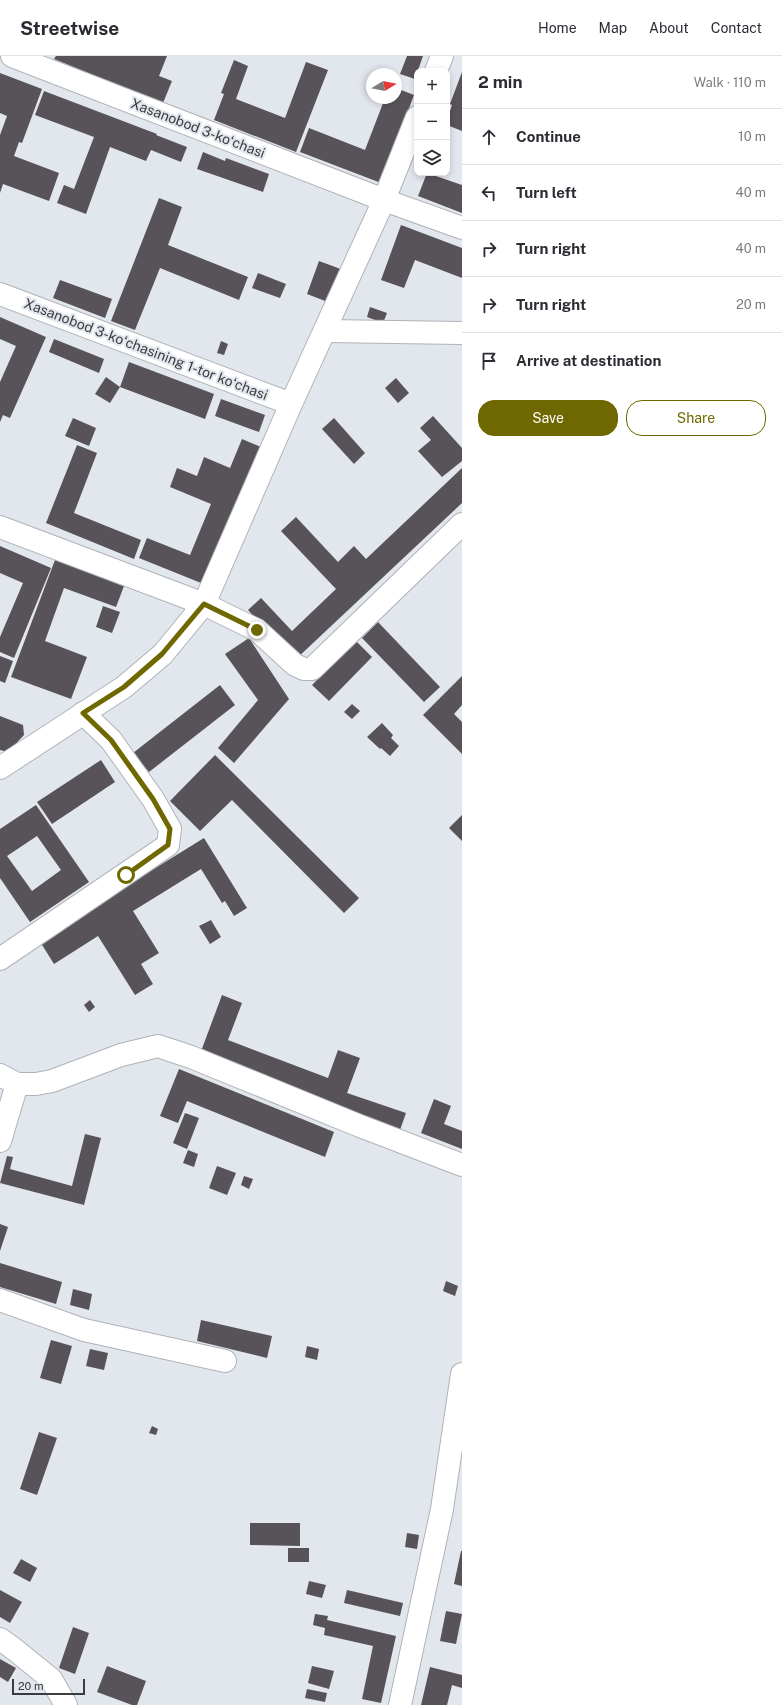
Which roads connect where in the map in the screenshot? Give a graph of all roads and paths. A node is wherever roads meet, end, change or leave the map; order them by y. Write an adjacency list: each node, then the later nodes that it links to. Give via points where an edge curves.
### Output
1 (12, 56): 5 (street, Xasanobod 3-koʻchasi)
2 (442, 56): 3 (street)
3 (437, 68)
4 (414, 125): 5 (street)
5 (384, 200): 6 (street, Xasanobod 3-koʻchasi); 8 (street)
6 (462, 228)
7 (0, 294): 10 (street, Xasanobod 3-koʻchasining 1-tor koʻchasi)
8 (325, 331): 9 (street); 10 (street)
9 (462, 333)
10 (291, 404): 13 (street)
11 (462, 524): 13 (street, via 312,669 296,665 257,630)
12 (0, 527): 13 (street)
13 (204, 604): 14 (street, via 162,654 124,687)
14 (83, 713): 15 (street); 16 (street, via 111,740 153,799 170,829 168,845)
15 (0, 768)
16 (0, 959)
17 (9, 1079): 18 (street); 19 (street, via 36,1084 52,1081 121,1055 158,1046)
18 (0, 1141)
19 (462, 1165)
20 (0, 1300): 21 (street, via 84,1330)
21 (225, 1361)
22 (462, 1374): 25 (street, via 442,1509)
23 (0, 1639): 24 (street, via 51,1679)
24 (66, 1705)
25 (400, 1705)

